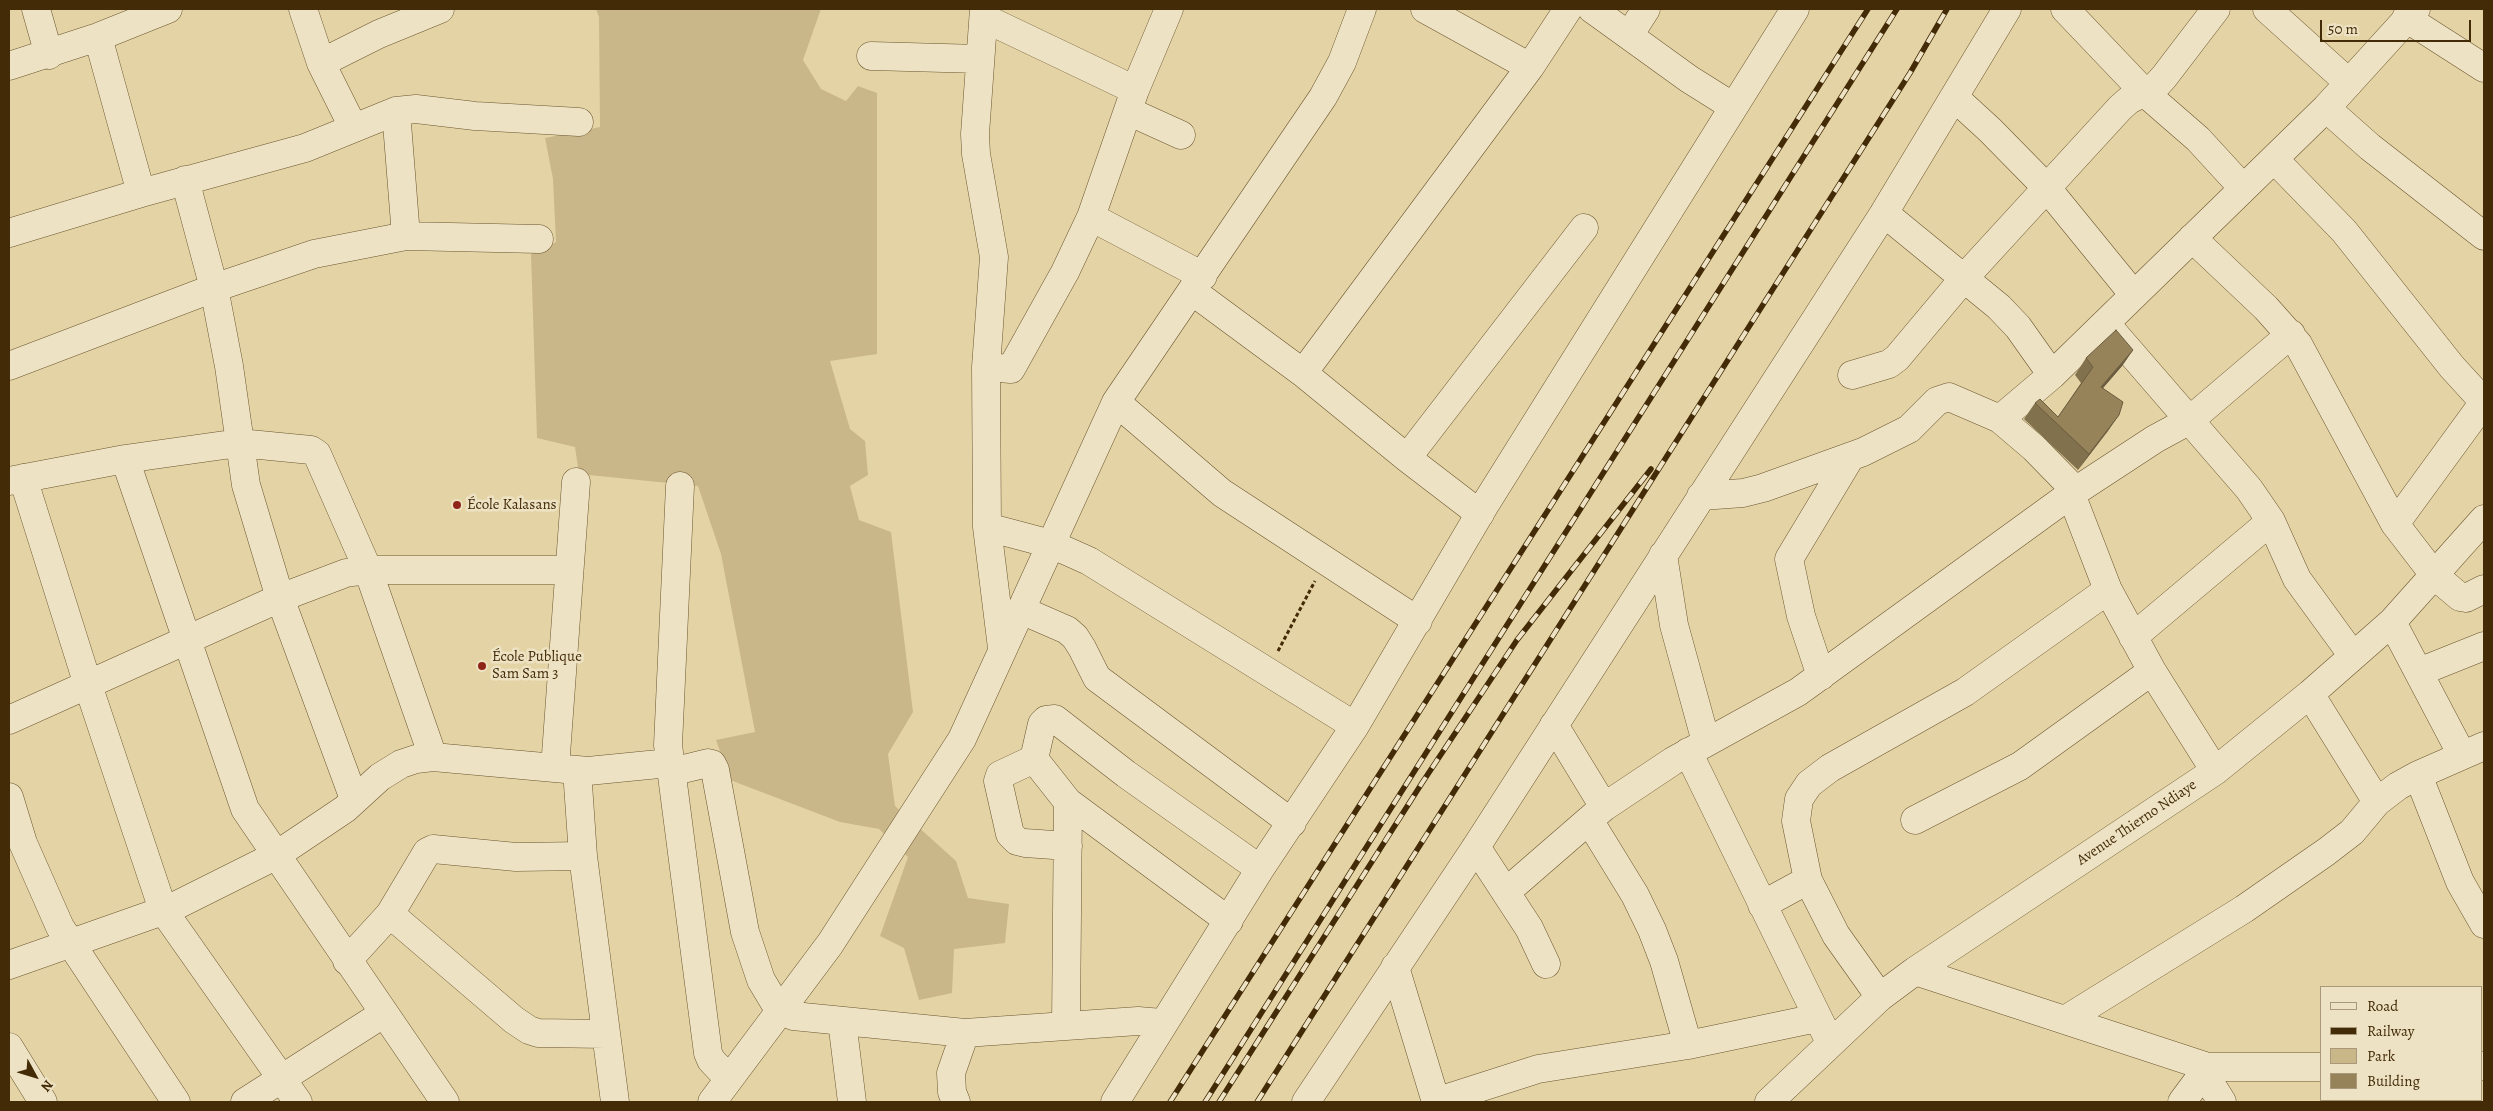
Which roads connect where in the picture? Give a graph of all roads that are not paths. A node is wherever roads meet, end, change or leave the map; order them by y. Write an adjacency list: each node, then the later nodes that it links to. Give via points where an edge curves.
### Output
1 (36, 9): 20 (street)
2 (303, 9): 23 (street)
3 (440, 9): 23 (street)
4 (1169, 9): 30 (street)
5 (1425, 9): 25 (street)
6 (1568, 9): 25 (street)
7 (1592, 9): 18 (street)
8 (1646, 9): 18 (street)
9 (1795, 9): 31 (street)
10 (2007, 9): 29 (street)
11 (2065, 9): 28 (street)
12 (2216, 9): 28 (street, via 2164,77)
13 (2267, 9): 27 (street)
14 (155, 11): 19 (street)
15 (1358, 11): 51 (street, via 1342,62 1323,97)
16 (984, 13): 22 (street); 30 (street)
17 (2411, 14): 26 (street); 27 (street)
18 (1630, 34): 31 (street, via 1659,58)
19 (98, 37): 20 (street); 41 (street)
20 (49, 54): 24 (street)
21 (871, 56): 22 (street)
22 (980, 60): 57 (street, via 976,154 994,257)
23 (321, 63): 35 (street)
24 (9, 66)
25 (1530, 67): 58 (street)
26 (2484, 68)
27 (2349, 83): 32 (street)
28 (2145, 93): 39 (street, via 2120,108); 40 (street, via 2198,139)
29 (1954, 98): 39 (street); 42 (street)
30 (1132, 101): 36 (street); 43 (street)
31 (1732, 106): 74 (street)
32 (2326, 108): 37 (street); 47 (street, via 2370,147)
33 (396, 111): 34 (street, via 416,109); 35 (street); 46 (street)
34 (580, 122)
35 (353, 127): 38 (street, via 305,148)
36 (1181, 135)
37 (2274, 159): 40 (street); 62 (street, via 2344,231 2452,367)
38 (185, 180): 41 (street); 52 (street)
39 (2046, 187): 50 (street); 53 (street)
40 (2243, 188): 48 (street)
41 (141, 193): 45 (street)
42 (1884, 213): 50 (street); 73 (street)
43 (1091, 217): 51 (street); 57 (street, via 1013,366 1007,370)
44 (1584, 228): 67 (street)
45 (9, 233)
46 (406, 236): 49 (street); 52 (street, via 314,254)
47 (2484, 236)
48 (2192, 238): 53 (street); 55 (street)
49 (539, 239)
50 (1965, 277): 59 (street, via 1898,358 1889,364); 60 (street, via 2018,327)
51 (1197, 283): 58 (street); 61 (street)
52 (214, 288): 56 (street); 65 (street)
53 (2134, 295): 54 (street)
54 (2105, 323): 60 (street); 64 (street)
55 (2291, 334): 64 (street); 77 (street, via 2328,394)
56 (9, 366)
57 (986, 367): 78 (street)
58 (1303, 373): 67 (street)
59 (1852, 375)
60 (2052, 375): 63 (street)
61 (1116, 402): 79 (street); 88 (street, via 1222,493)
62 (2484, 402): 77 (street)
63 (2000, 419): 66 (street, via 1957,399 1944,398 1909,429); 72 (street, via 2034,448)
64 (2190, 420): 72 (street); 76 (street, via 2242,480)
65 (239, 443): 68 (street); 81 (street, via 311,450 317,454); 86 (street, via 246,485)
66 (1851, 456): 73 (street, via 1750,492); 97 (street, via 1788,559)
67 (1407, 458): 74 (street)
68 (125, 459): 69 (street); 91 (street)
69 (16, 480): 98 (street)
70 (576, 482): 82 (street)
71 (680, 486): 107 (street, via 668,745)
72 (2073, 492): 85 (street); 97 (street)
73 (1701, 496): 80 (street)
74 (1480, 514): 88 (street)
75 (2484, 519): 83 (street, Avenue Thierno Ndiaye)
76 (2271, 521): 90 (street); 94 (street, via 2297,578)
77 (2395, 524): 83 (street)
78 (987, 527): 79 (street); 93 (street)
79 (1051, 544): 87 (street); 102 (street, via 1090,561)
80 (1663, 555): 101 (street); 103 (street)
81 (368, 570): 82 (street); 86 (street, via 346,572); 105 (street)
82 (569, 570): 108 (street)
83 (2435, 576): 84 (street, via 2460,597 2466,598); 89 (street, Avenue Thierno Ndiaye)
84 (2484, 589)
85 (2108, 590): 90 (street); 124 (street, via 1965,692 1830,768 1808,784 1799,799 1796,821)
86 (280, 598): 91 (street); 112 (street)
87 (1021, 610): 93 (street); 117 (street, via 1067,630 1097,678)
88 (1418, 621): 102 (street)
89 (2392, 622): 94 (street, Avenue Thierno Ndiaye); 96 (street)
90 (2133, 637): 95 (street)
91 (187, 640): 98 (street); 121 (street, via 245,809)
92 (2484, 646): 96 (street)
93 (1002, 648): 138 (street, via 962,739 830,944)
94 (2353, 656): 99 (street, Avenue Thierno Ndiaye)
95 (2152, 671): 109 (street); 116 (street, via 2020,766)
96 (2418, 672): 104 (street)
97 (1821, 676): 103 (street)
98 (88, 685): 100 (street); 127 (street)
99 (2310, 694): 109 (street, Avenue Thierno Ndiaye); 114 (street)
100 (9, 720)
101 (1554, 725): 115 (street); 120 (street)
102 (1355, 726): 117 (street)
103 (1697, 747): 115 (street); 126 (street)
104 (2473, 750): 110 (street)
105 (433, 757): 108 (street); 112 (street, via 401,764)
106 (1034, 759): 113 (street); 119 (street, via 1000,774 998,780 1010,834 1024,843); 123 (street, via 1039,729 1046,720 1055,719)
107 (670, 768): 108 (street); 138 (street, via 708,763 715,770 745,932 762,980); 153 (street, via 708,1054)
108 (566, 769): 122 (street)
109 (2215, 771): 136 (street, Avenue Thierno Ndiaye)
110 (2418, 774): 114 (street); 130 (street, via 2460,882)
111 (9, 796): 118 (street)
112 (354, 799): 121 (street)
113 (1068, 802): 119 (street); 129 (street)
114 (2377, 802): 141 (street, via 2357,826 2326,852 2244,908)
115 (1596, 814): 125 (street); 148 (street, via 1652,930)
116 (1915, 820)
117 (1292, 823): 123 (street)
118 (16, 844): 131 (street)
119 (1068, 846): 144 (street)
120 (1476, 847): 125 (street); 135 (street)
121 (276, 856): 127 (street); 132 (street)
122 (583, 856): 128 (street, via 516,857 433,849 423,856); 146 (street)
123 (1260, 869): 129 (street)
124 (1808, 880): 126 (street); 137 (street, via 1836,935)
125 (1506, 892): 133 (street, via 1529,928)
126 (1762, 904): 140 (street)
127 (163, 910): 131 (street); 152 (street)
128 (390, 914): 132 (street); 146 (street, via 529,1030 538,1033)
129 (1229, 921): 143 (street)
130 (2484, 924)
131 (70, 942): 134 (street); 155 (street)
132 (347, 961): 139 (street)
133 (1546, 964)
134 (9, 965)
135 (1395, 967): 163 (street); 164 (street)
136 (1915, 971): 137 (street, Avenue Thierno Ndiaye); 141 (street)
137 (1880, 997): 147 (street, Avenue Thierno Ndiaye)
138 (779, 1010): 142 (street, via 794,1016); 153 (street)
139 (383, 1014): 152 (street); 158 (street)
140 (1817, 1018): 147 (street); 148 (street)
141 (2065, 1020): 151 (street)
142 (842, 1021): 145 (street); 160 (street)
143 (1162, 1024): 144 (street, via 1138,1021); 162 (street)
144 (1066, 1026): 145 (street)
145 (965, 1033): 161 (street, via 951,1073)
146 (606, 1034): 159 (street)
147 (1831, 1042): 165 (street, Avenue Thierno Ndiaye)
148 (1688, 1044): 164 (street, via 1538,1068)
149 (9, 1047): 154 (street)
150 (2320, 1067): 151 (street)
151 (2206, 1070): 166 (street); 167 (street)
152 (282, 1079): 156 (street); 157 (street)
153 (724, 1094)
154 (43, 1102)
155 (176, 1102)
156 (245, 1102)
157 (298, 1102)
158 (445, 1102)
159 (615, 1102)
160 (852, 1102)
161 (956, 1102)
162 (1115, 1102)
163 (1306, 1102)
164 (1435, 1102)
165 (1769, 1102)
166 (2182, 1102)
167 (2222, 1102)

